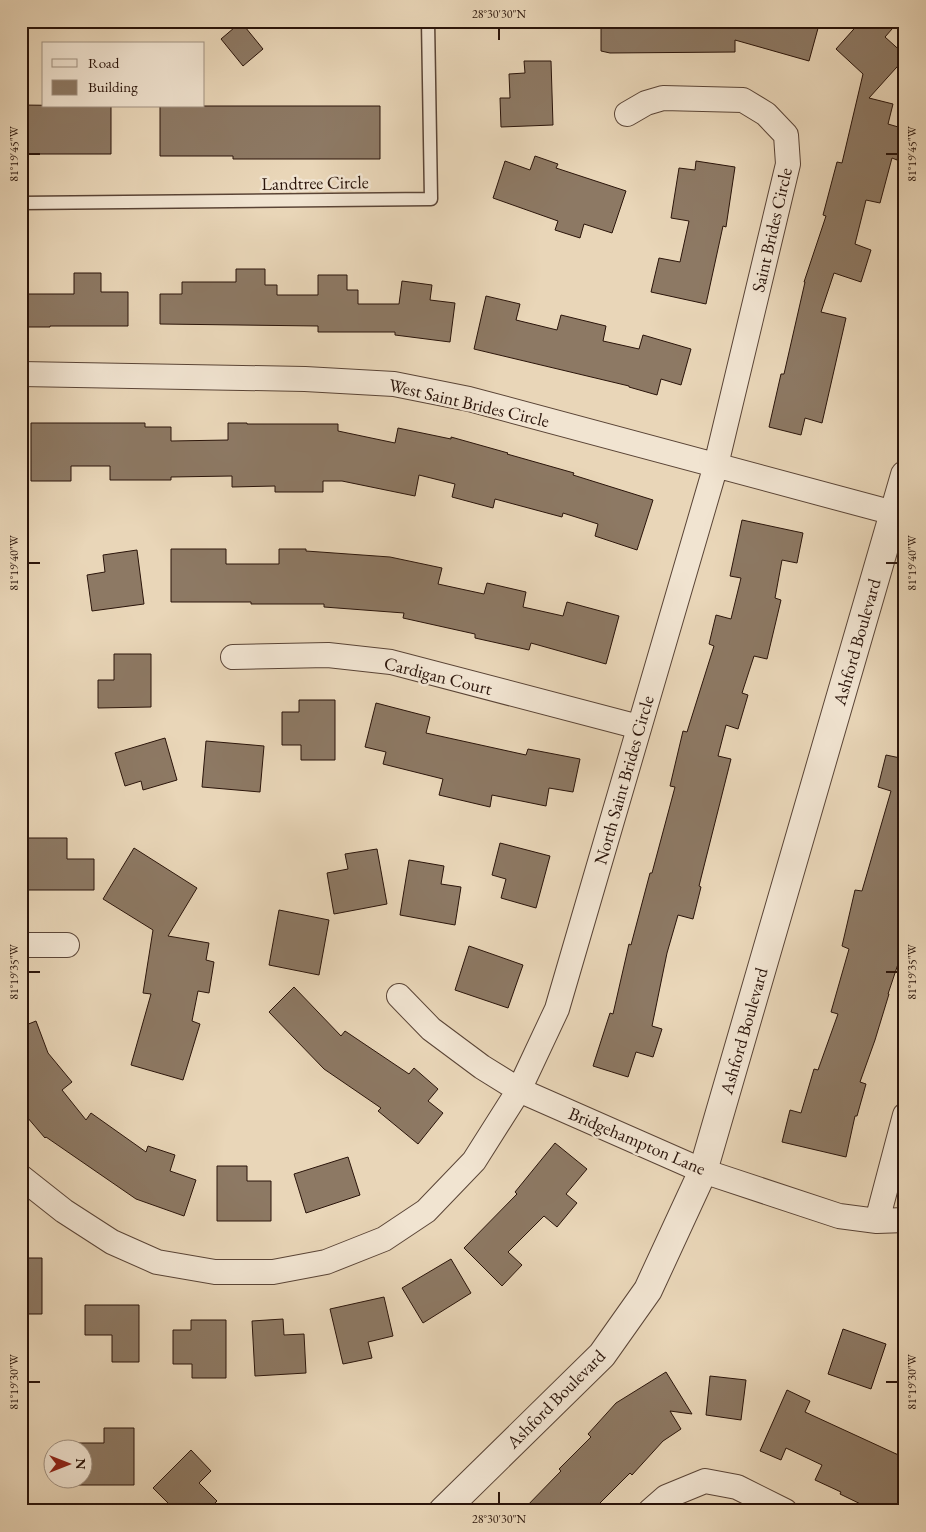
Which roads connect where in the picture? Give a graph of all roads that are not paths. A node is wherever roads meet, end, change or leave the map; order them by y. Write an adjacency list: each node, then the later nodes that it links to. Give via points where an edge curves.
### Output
1 (428, 21): 3 (lane, Landtree Circle, via 431,199)
2 (627, 114): 5 (street, Saint Brides Circle, via 646,102 663,98 743,100 766,114 786,135 788,164)
3 (21, 203)
4 (21, 374): 5 (street, West Saint Brides Circle, via 305,379 394,384 469,399)
5 (716, 465): 7 (street, West Saint Brides Circle); 9 (street, North Saint Brides Circle)
6 (905, 475): 7 (street, Ashford Boulevard)
7 (899, 514): 15 (street, Ashford Boulevard)
8 (233, 657): 9 (street, Cardigan Court, via 328,654 391,662)
9 (639, 727): 13 (street, North Saint Brides Circle, via 557,1009)
10 (21, 945): 11 (street)
11 (66, 945)
12 (398, 996): 13 (street, Bridgehampton Lane, via 431,1029)
13 (519, 1090): 15 (street, Bridgehampton Lane); 16 (street, North Saint Brides Circle, via 474,1160 426,1211 384,1239 326,1262 273,1272 215,1272 157,1262 112,1242 64,1211)
14 (905, 1115): 18 (street)
15 (703, 1170): 18 (street, Bridgehampton Lane, via 839,1216); 19 (street, Ashford Boulevard, via 648,1290 602,1355)
16 (21, 1177)
17 (905, 1220): 18 (street, Bridgehampton Lane)
18 (877, 1221)
19 (443, 1511)
20 (650, 1511): 21 (street, via 666,1497 706,1481 737,1487)
21 (785, 1511)

